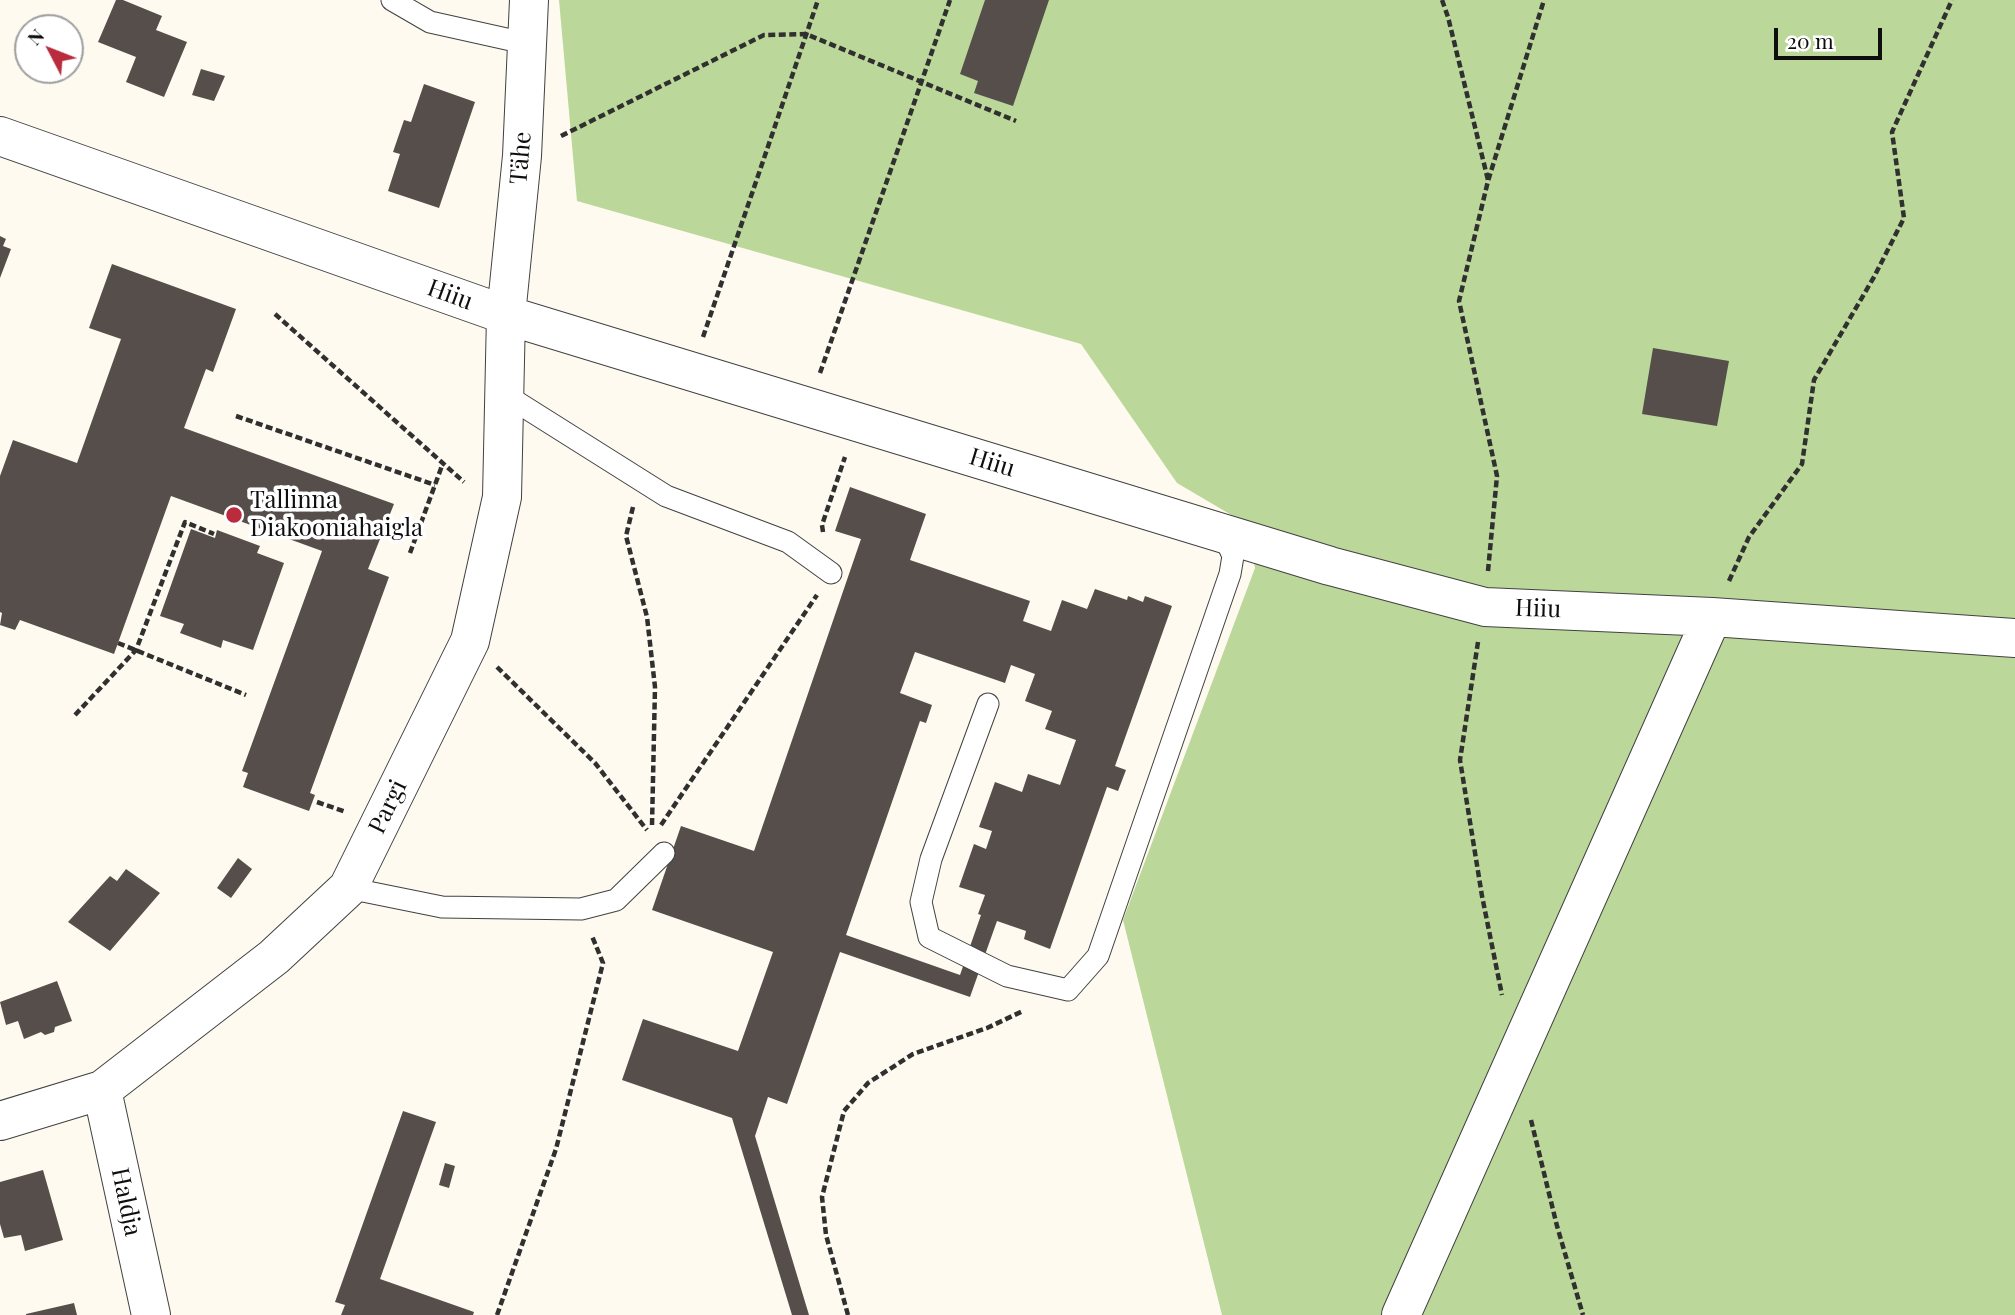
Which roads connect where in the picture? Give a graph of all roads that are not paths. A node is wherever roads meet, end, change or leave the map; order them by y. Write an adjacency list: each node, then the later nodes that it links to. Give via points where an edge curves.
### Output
1 (392, 0): 3 (lane, via 430,22)
2 (529, 0): 3 (street, Tähe)
3 (529, 44): 5 (street, Tähe)
4 (0, 136): 5 (street, Hiiu)
5 (506, 315): 6 (street, Pargi); 7 (street, Hiiu)
6 (504, 394): 8 (lane, via 666,496 788,542); 13 (street, Pargi, via 502,497 470,641)
7 (1223, 534): 9 (street, Hiiu, via 1485,607); 11 (lane, via 1233,556 1230,574 1098,956 1068,990 1007,976 929,937 920,902 931,859)
8 (831, 573)
9 (1712, 617): 10 (street, Hiiu); 17 (street)
10 (2015, 638)
11 (988, 704)
12 (658, 846): 13 (lane, via 616,901 581,909 442,907)
13 (348, 888): 14 (street, Pargi, via 274,957)
14 (102, 1090): 15 (street, Pargi); 16 (street, Haldja)
15 (0, 1121)
16 (151, 1315)
17 (1401, 1315)

